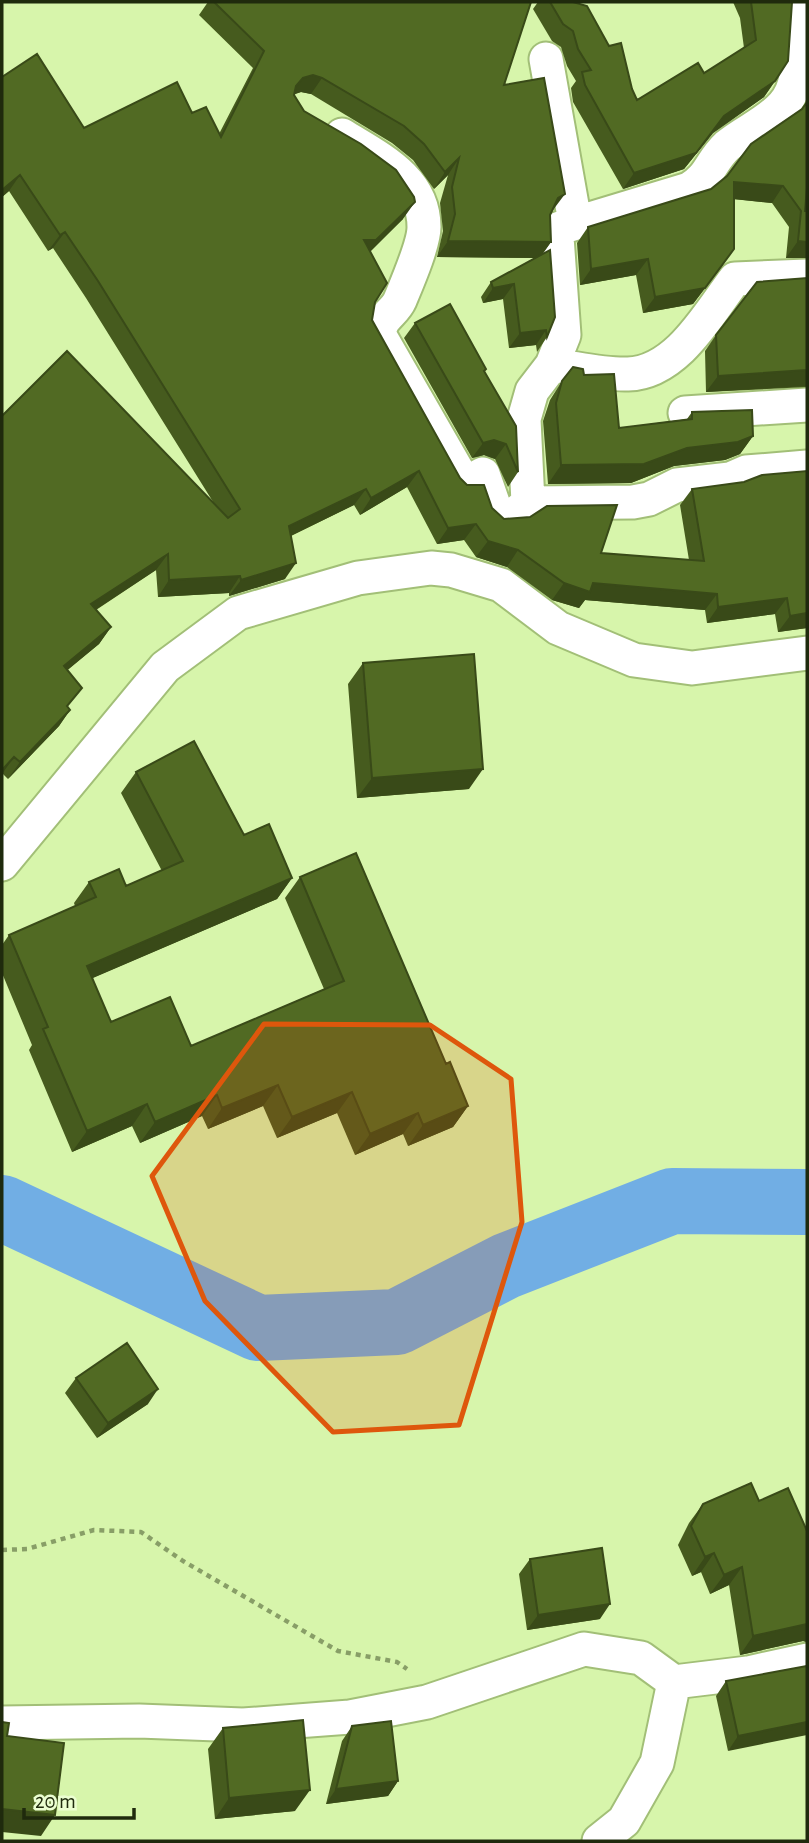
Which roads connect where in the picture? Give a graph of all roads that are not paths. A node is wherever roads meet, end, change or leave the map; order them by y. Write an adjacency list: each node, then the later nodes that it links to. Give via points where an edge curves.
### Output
1 (801, 2): 4 (street, via 796,22 798,59 785,103 728,146 711,164 704,181 690,189)
2 (546, 59): 4 (street)
3 (313, 118): 10 (street, via 392,166 411,184 424,229 398,303 381,322 380,336 465,484 483,474 498,517 515,514)
4 (575, 222): 6 (street, via 560,228 557,237 564,335)
5 (807, 276): 6 (street, via 735,279 676,353 656,366 630,375)
6 (552, 365): 10 (street, via 532,391 524,419)
7 (807, 405): 8 (street)
8 (685, 413)
9 (807, 467): 10 (street, via 677,485 649,499 612,505)
10 (528, 503)
11 (807, 653): 12 (street, via 692,668 634,660 558,628 501,585 451,570 431,568 358,579 238,613 164,667)
12 (2, 863)
13 (807, 1660): 14 (street)
14 (674, 1682): 15 (street, via 642,1658 584,1649 427,1702 350,1717 243,1724); 16 (street, via 657,1763 624,1821)
15 (2, 1723)
16 (599, 1841)

